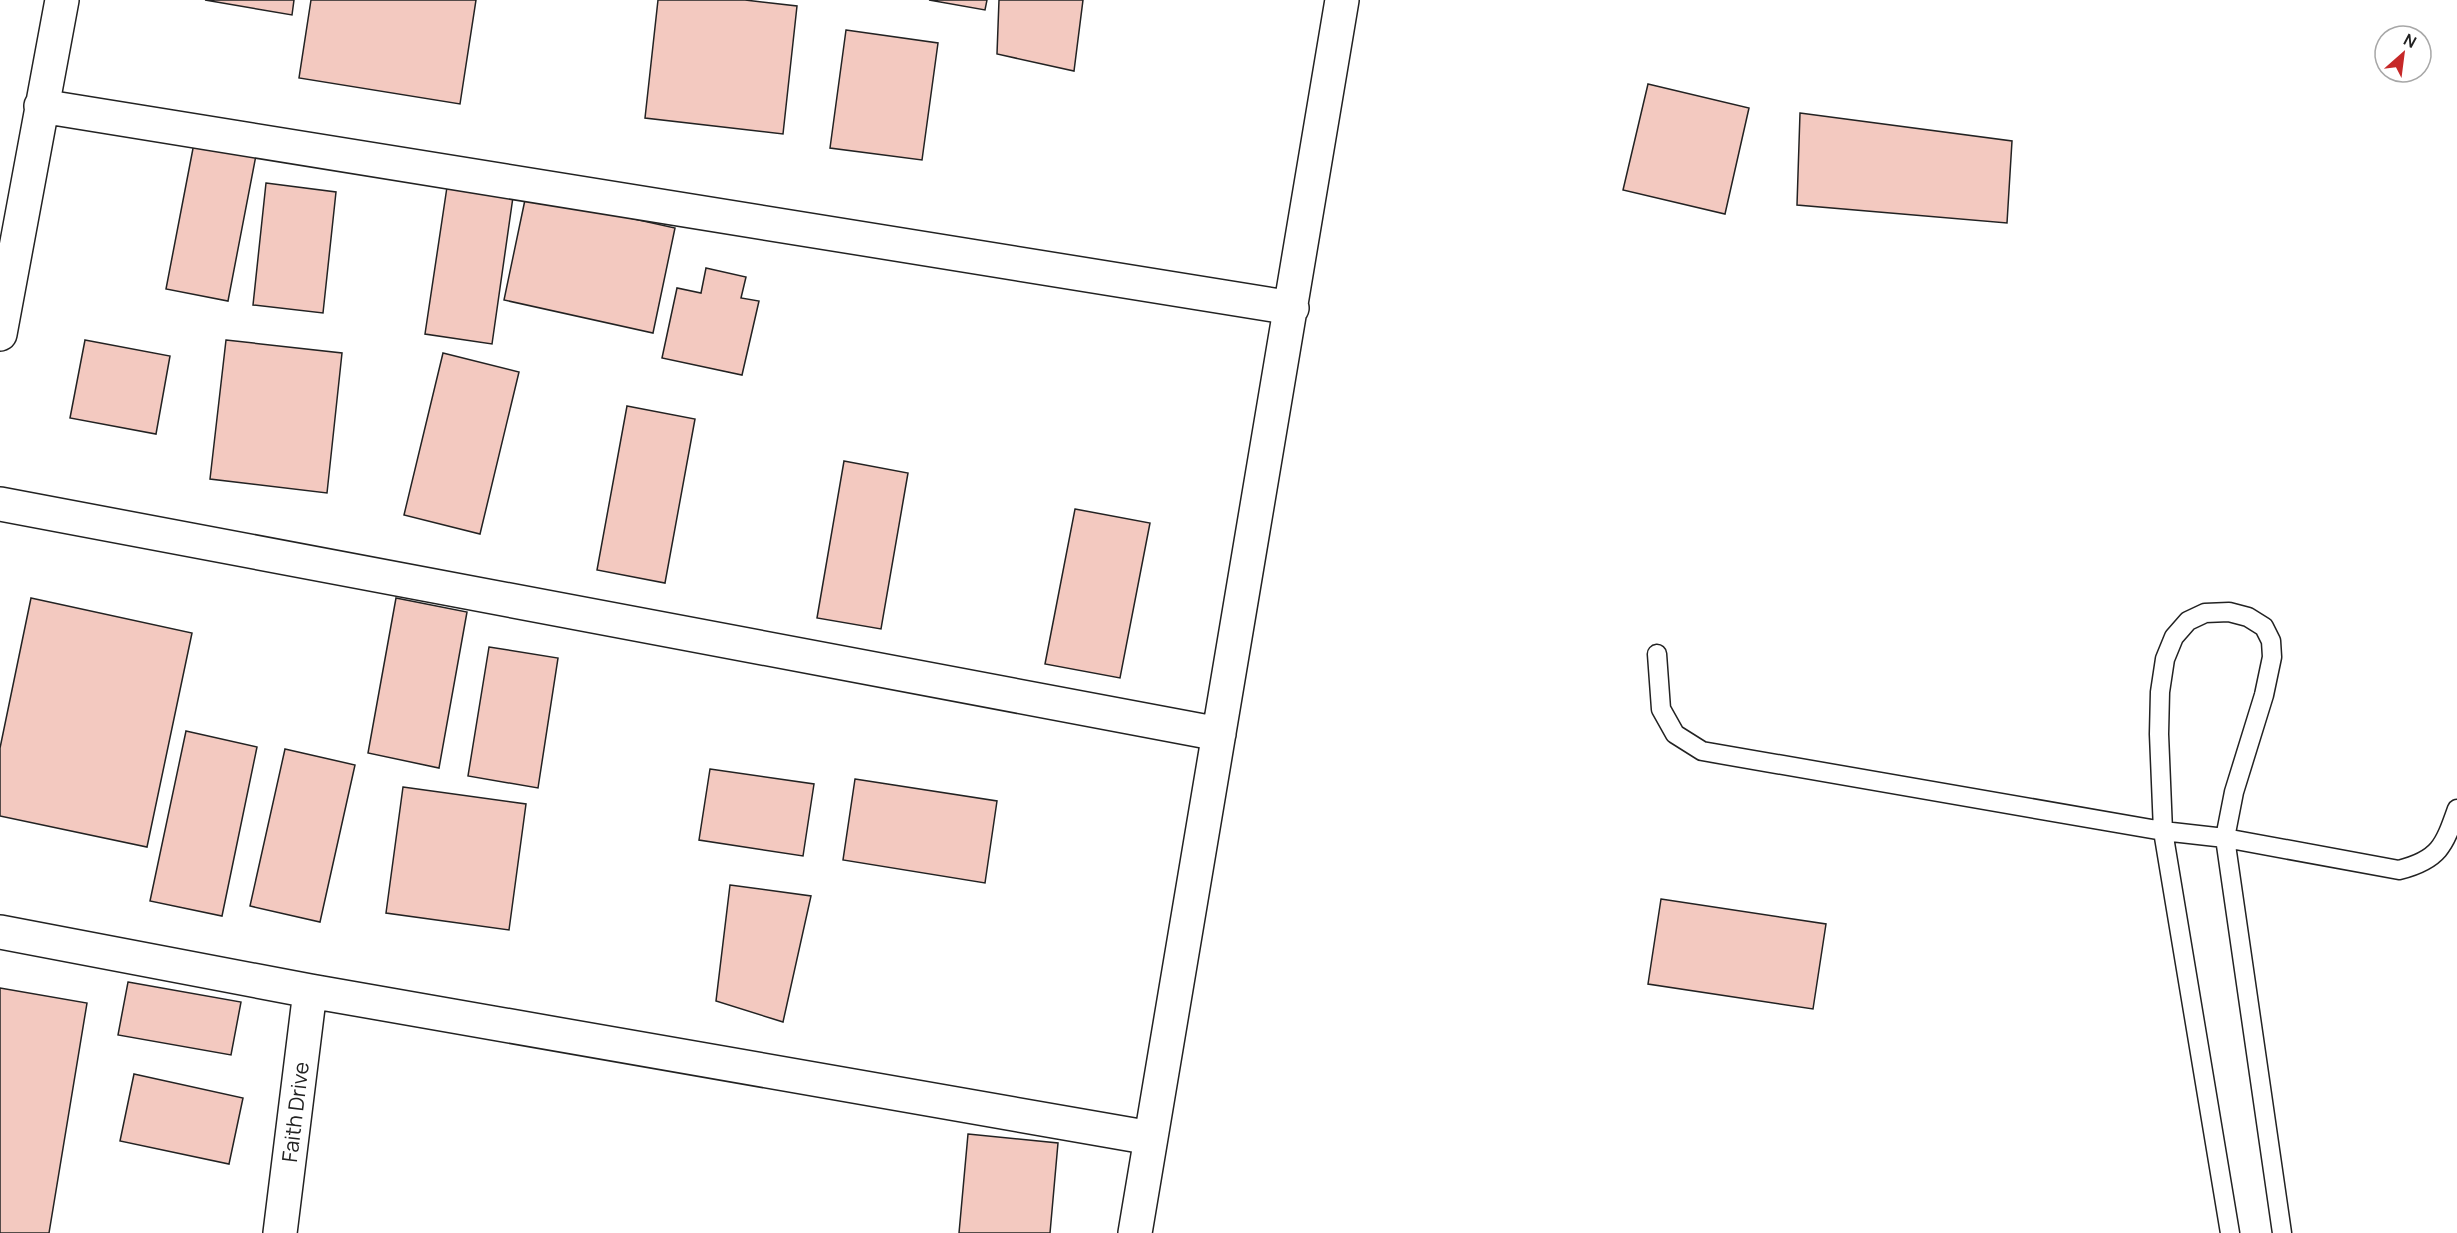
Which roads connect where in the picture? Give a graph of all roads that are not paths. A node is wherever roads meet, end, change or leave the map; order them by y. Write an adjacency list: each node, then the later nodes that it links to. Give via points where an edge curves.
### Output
1 (62, 0): 3 (street)
2 (1342, 0): 4 (street)
3 (41, 106): 4 (street); 5 (street)
4 (1292, 308): 8 (street)
5 (0, 334)
6 (0, 504): 8 (street)
7 (1657, 654): 10 (lane, via 1661,709 1675,734 1702,750)
8 (1219, 734): 14 (street)
9 (2457, 809): 11 (lane, via 2446,840 2425,863 2399,870)
10 (2163, 831): 11 (lane); 11 (lane, via 2159,713 2165,659 2174,637 2188,621 2205,613 2229,612 2264,627 2271,641 2272,657); 17 (lane)
11 (2225, 838): 18 (lane)
12 (0, 933): 13 (street)
13 (310, 991): 14 (street); 15 (street, Faith Drive)
14 (1151, 1138): 16 (street)
15 (280, 1233)
16 (1135, 1233)
17 (2230, 1233)
18 (2282, 1233)

